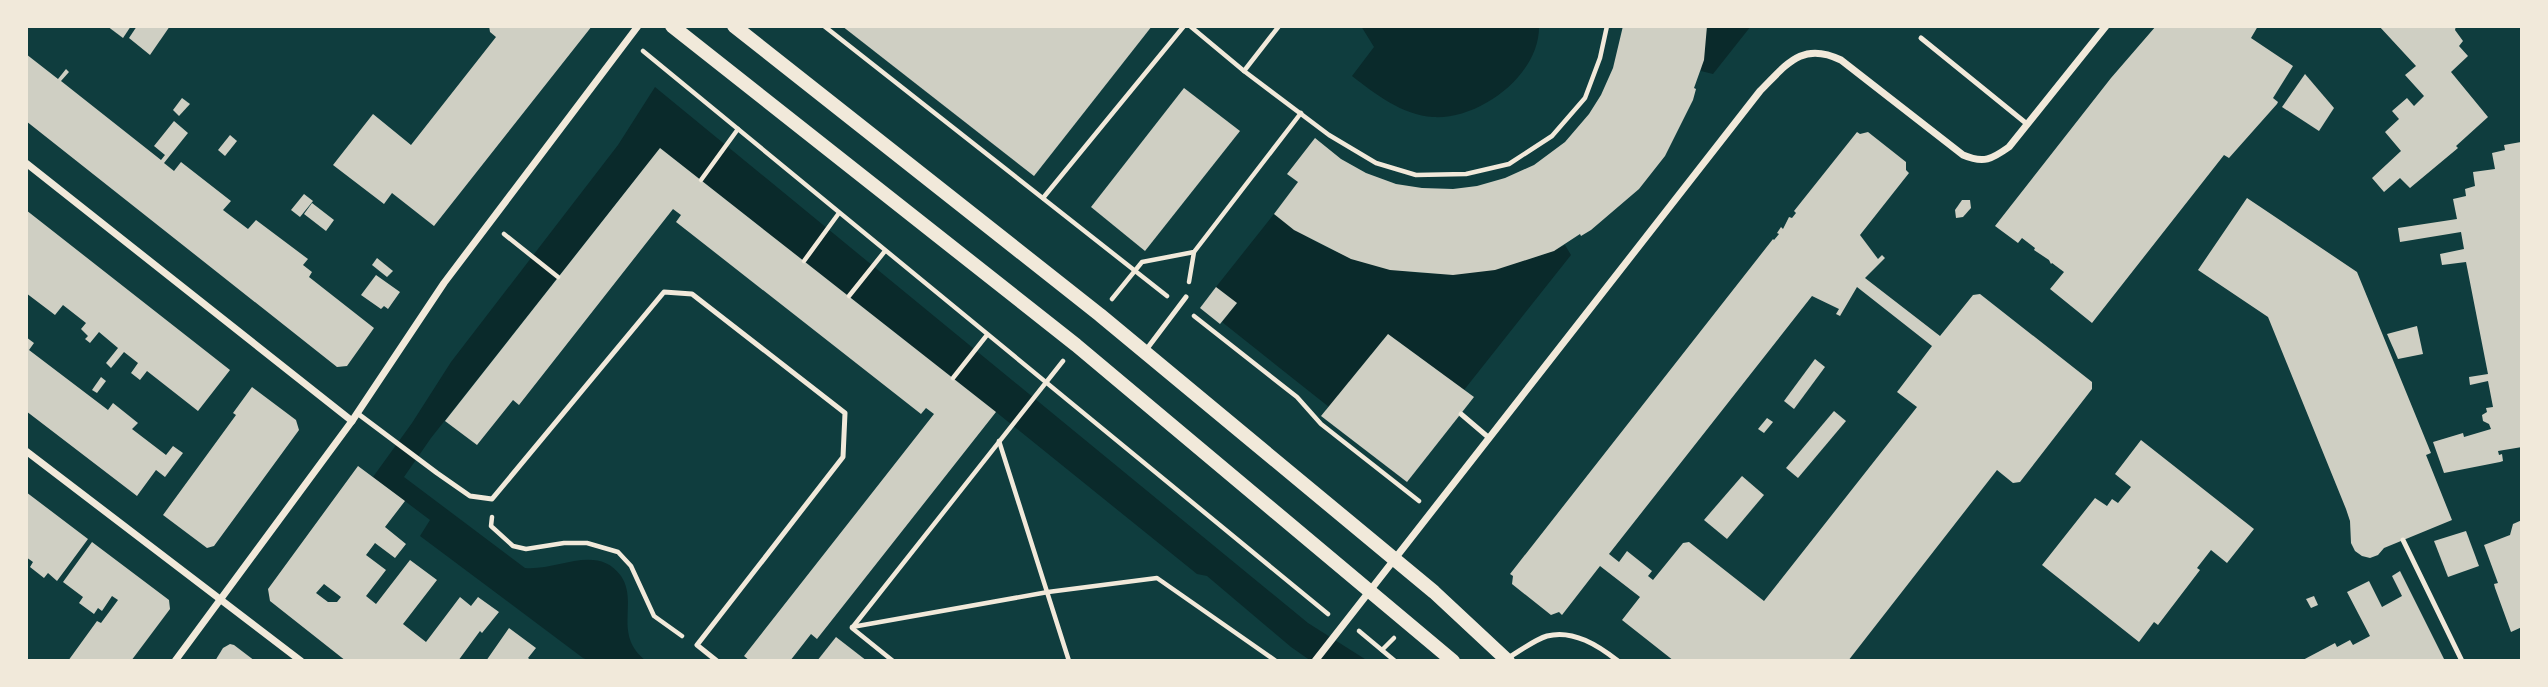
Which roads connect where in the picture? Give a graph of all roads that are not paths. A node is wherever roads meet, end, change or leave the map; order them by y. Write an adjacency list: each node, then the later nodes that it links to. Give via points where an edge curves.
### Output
1 (638, 26): 10 (street, via 444,283)
2 (672, 26): 17 (main road, via 1076,345)
3 (734, 26): 9 (main road)
4 (2106, 26): 6 (street)
5 (1921, 38): 6 (lane)
6 (2027, 124): 13 (street, via 2001,153 1975,160 1842,60 1826,52 1804,53 1760,91)
7 (26, 163): 12 (street)
8 (1186, 297): 9 (lane)
9 (1144, 352): 16 (main road)
10 (358, 413): 12 (street); 22 (lane, via 470,496 492,499 664,292 692,293 845,413 843,457 697,645)
11 (1461, 414): 13 (lane)
12 (352, 421): 18 (street)
13 (1488, 437): 16 (street)
14 (26, 451): 18 (street)
15 (2403, 540): 26 (lane)
16 (1394, 559): 17 (street); 19 (main road)
17 (1369, 591): 23 (street); 24 (main road)
18 (221, 599): 20 (street); 21 (street)
19 (1507, 660): 25 (lane, via 1547,636 1571,636 1599,646)
20 (175, 661)
21 (301, 661)
22 (717, 661)
23 (1315, 661)
24 (1453, 661)
25 (1618, 661)
26 (2462, 661)

